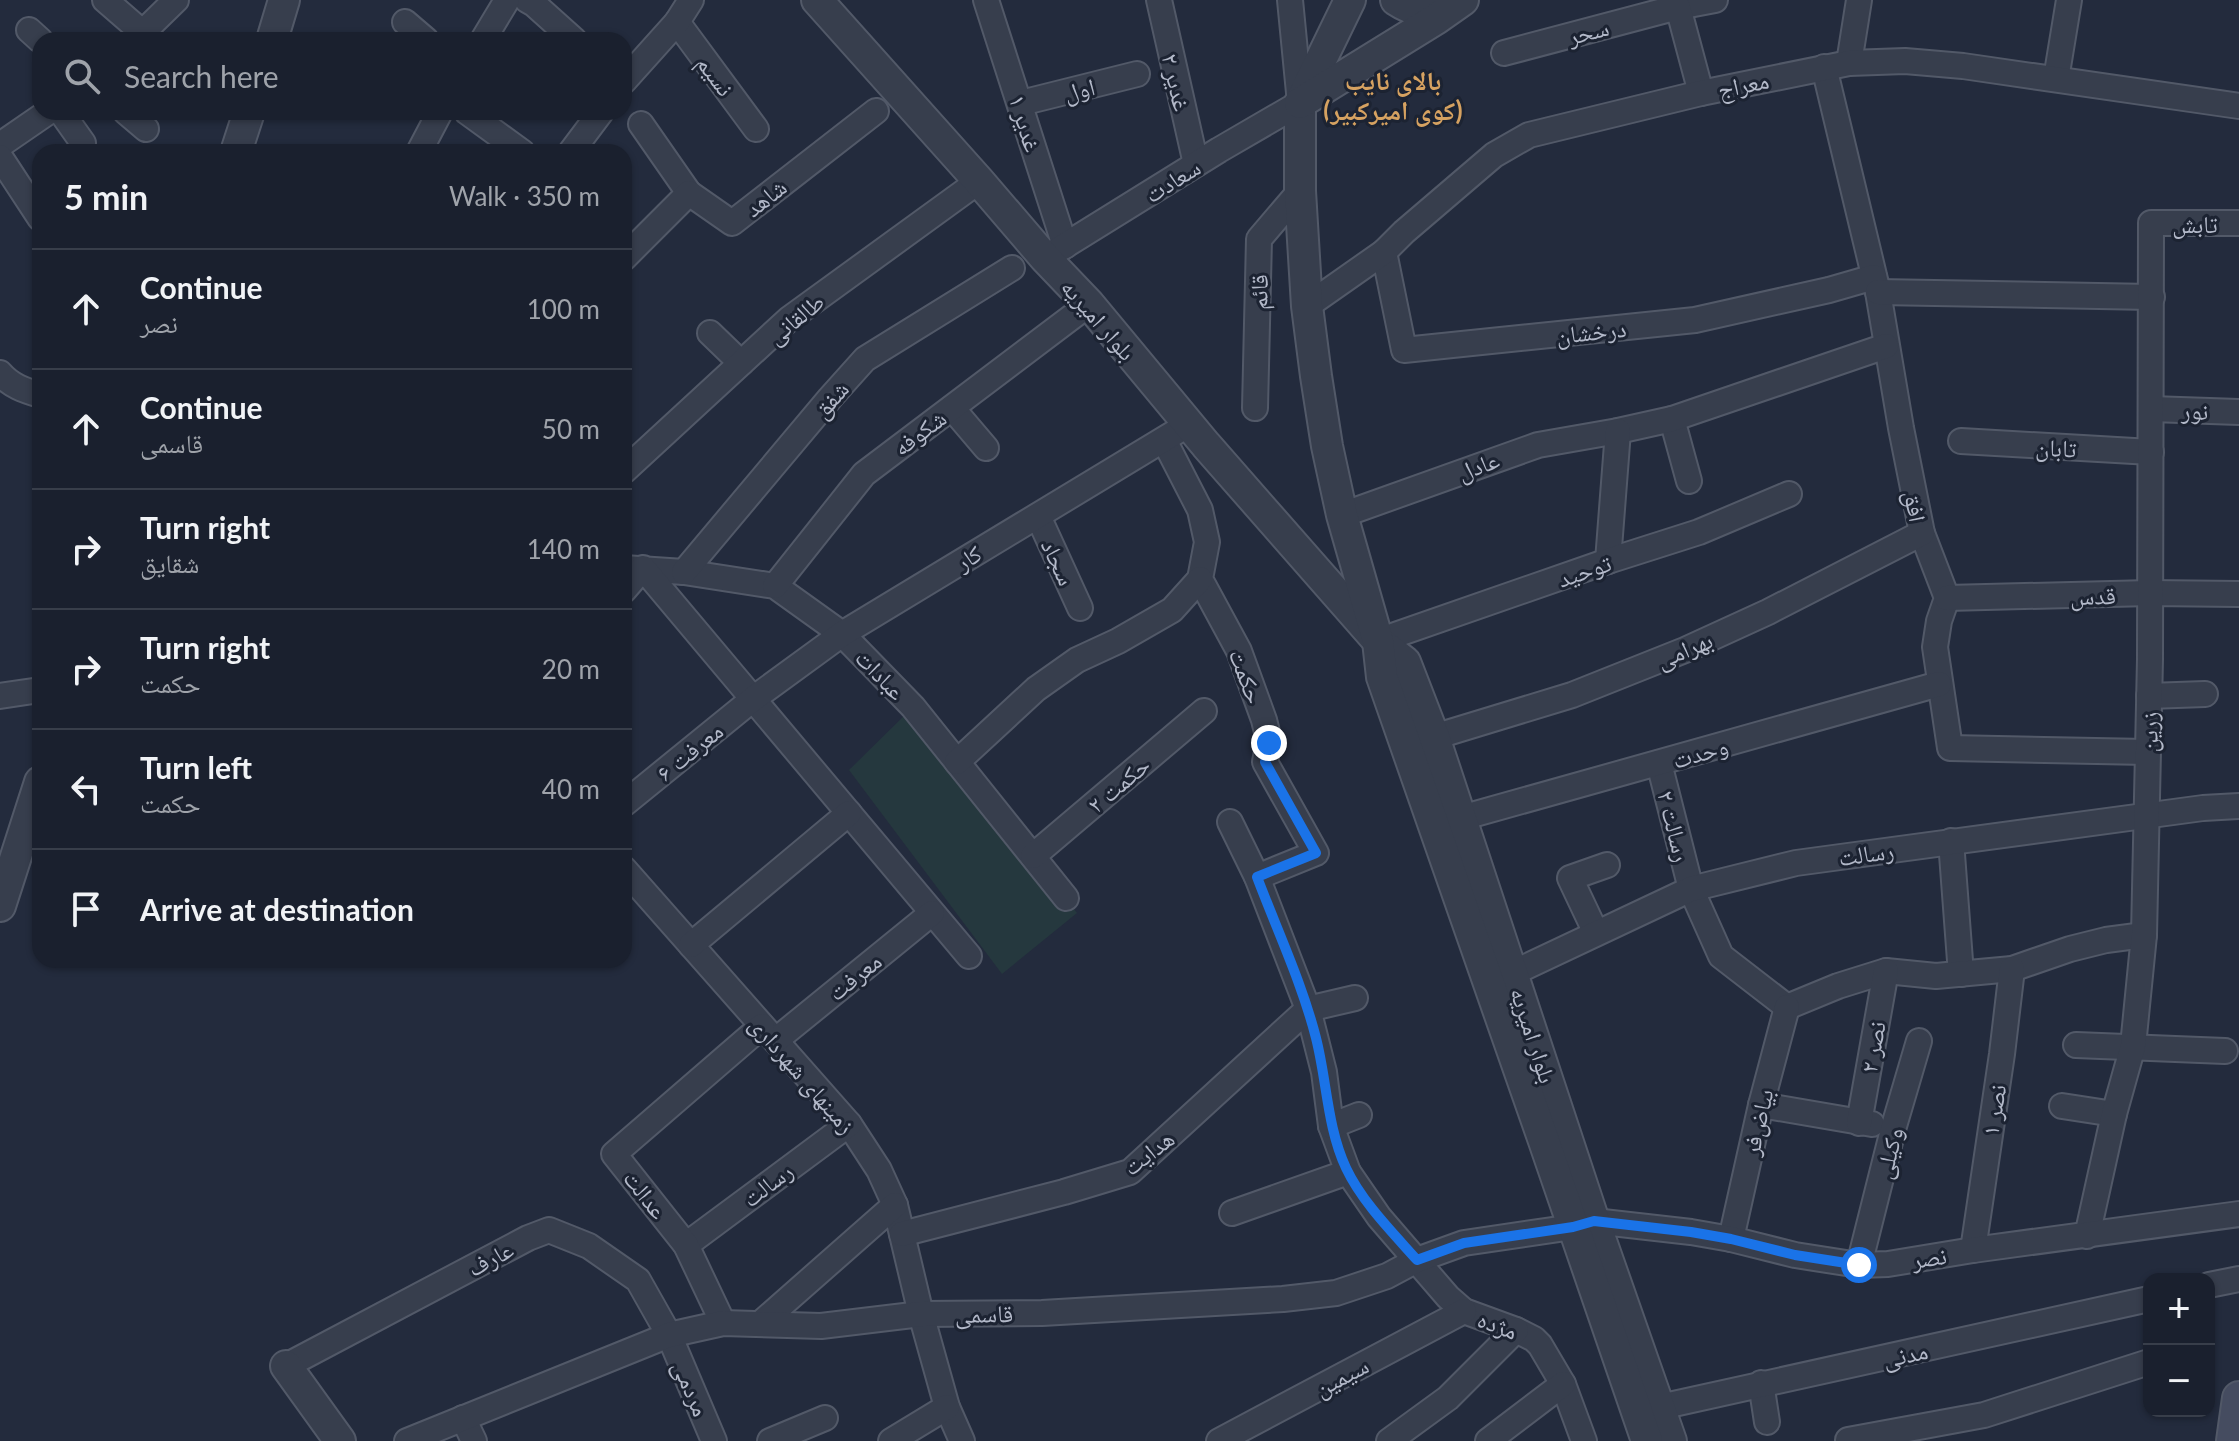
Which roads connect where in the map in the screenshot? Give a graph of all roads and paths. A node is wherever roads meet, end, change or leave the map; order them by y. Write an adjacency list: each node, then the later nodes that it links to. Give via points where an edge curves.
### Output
1 (105, 0): 20 (street)
2 (176, 0): 21 (street)
3 (284, 0): 22 (street)
4 (507, 0): 24 (street)
5 (527, 0): 25 (street)
6 (691, 0): 19 (street)
7 (817, 0): 55 (street, بلوار امیریه)
8 (986, 0): 33 (street, غدیر ۱)
9 (1159, 0): 54 (street, غدیر ۲)
10 (1290, 0): 34 (street)
11 (1350, 0): 34 (street)
12 (1396, 0): 16 (street, via 1410,10 1427,12)
13 (1715, 0): 17 (street, سحر)
14 (1859, 0): 27 (street)
15 (2069, 0): 31 (street)
16 (1462, 1): 34 (street)
17 (1678, 7): 26 (street, سحر); 32 (street)
18 (405, 22): 23 (street)
19 (677, 22): 29 (street); 46 (street, نسیم)
20 (134, 32)
21 (144, 32)
22 (274, 32)
23 (417, 32)
24 (488, 32)
25 (565, 32)
26 (1504, 53)
27 (1849, 63): 28 (street, معراج); 31 (street, معراج, via 1905,61)
28 (1824, 67): 32 (street, معراج); 65 (street, افق)
29 (632, 72)
30 (1137, 74): 33 (street, اول)
31 (2056, 79): 35 (street, معراج)
32 (1701, 93): 63 (street, معراج, via 1529,135 1494,155)
33 (1021, 103): 62 (street, غدیر ۱)
34 (1300, 103): 54 (street, سعادت); 56 (street)
35 (2239, 106)
36 (876, 111): 57 (street, شاهد, via 732,223)
37 (36, 120): 52 (street)
38 (67, 120): 47 (street)
39 (135, 120): 45 (street)
40 (246, 120): 48 (street)
41 (436, 120): 49 (street)
42 (478, 120): 50 (street)
43 (595, 120): 51 (street)
44 (641, 124): 57 (street)
45 (146, 129)
46 (756, 129)
47 (83, 143)
48 (239, 144)
49 (423, 144)
50 (511, 144)
51 (577, 144)
52 (0, 145)
53 (0, 157): 58 (street)
54 (1196, 164): 62 (street, سعادت)
55 (979, 181): 62 (street, بلوار امیریه); 71 (street, طالقانی, via 789,319)
56 (1300, 191): 68 (street); 75 (street, قائم, via 1259,239)
57 (689, 193): 61 (street)
58 (32, 206)
59 (2151, 223): 60 (street, تابش); 66 (street, زرین)
60 (2239, 223)
61 (632, 250)
62 (1055, 252): 67 (street, بلوار امیریه)
63 (1384, 252): 65 (street, درخشان, via 1404,350 1695,320); 68 (street, معراج)
64 (1012, 268): 92 (street, شفق, via 865,359)
65 (1876, 284): 66 (street, درخشان); 70 (street, افق)
66 (2152, 297): 76 (street, زرین)
67 (1089, 304): 74 (street, شکوفه); 80 (street, بلوار امیریه)
68 (1307, 306): 87 (street)
69 (710, 333): 71 (street)
70 (1886, 346): 78 (street, عادل); 89 (street, افق)
71 (741, 363): 84 (street, طالقانی)
72 (0, 373): 73 (street)
73 (32, 392)
74 (952, 408): 82 (street); 94 (street, شکوفه, via 864,474)
75 (1255, 408)
76 (2151, 409): 77 (street, نور); 83 (street, زرین)
77 (2239, 412)
78 (1672, 419): 79 (street, عادل); 85 (street)
79 (1618, 431): 87 (street, عادل, via 1538,445); 90 (street)
80 (1176, 432): 88 (street, کار); 93 (street, via 1207,542); 100 (street, بلوار امیریه)
81 (1961, 441): 83 (street, تابان)
82 (986, 448)
83 (2151, 452): 95 (street, زرین)
84 (632, 464)
85 (1689, 481)
86 (1789, 494): 90 (street, توحید, via 1699,532)
87 (1342, 515): 100 (street)
88 (1038, 516): 98 (street, سجاد); 99 (street, کار)
89 (1922, 533): 97 (street, افق); 108 (street, بهرامی, via 1685,650 1572,695)
90 (1608, 561): 100 (street, توحید)
91 (634, 568): 92 (street, عبادات); 106 (street)
92 (684, 572): 94 (street, عبادات)
93 (1200, 579): 110 (street, via 1172,610 1077,660 1036,689); 122 (street, حکمت, via 1239,651 1264,720 1269,740 1265,762 1316,853)
94 (775, 586): 99 (street, عبادات)
95 (2150, 593): 96 (street, قدس); 97 (street, قدس); 105 (street, زرین)
96 (2239, 594)
97 (1947, 598): 101 (street, via 1936,633)
98 (1080, 608)
99 (842, 634): 106 (street, کار); 110 (street, عبادات, via 913,707)
100 (1378, 641): 108 (street, بلوار امیریه, via 1405,662); 156 (street, بلوار امیریه, via 1382,677)
101 (1939, 684): 109 (street, via 1950,748); 111 (street, وحدت)
102 (32, 691): 104 (street)
103 (2205, 694): 105 (street)
104 (0, 696)
105 (2149, 696): 109 (street, زرین)
106 (753, 699): 112 (street, معرفت ۶); 115 (street)
107 (1204, 711): 120 (street, حکمت ۲)
108 (1434, 737): 117 (street, بلوار امیریه)
109 (2147, 752): 116 (street, زرین)
110 (957, 762): 120 (street, عبادات)
111 (1659, 763): 117 (street, وحدت); 124 (street, رسالت ۲)
112 (632, 797)
113 (2239, 806): 116 (street, رسالت)
114 (32, 811): 126 (street)
115 (849, 813): 127 (street); 130 (street)
116 (2147, 817): 119 (street, رسالت); 129 (street, زرین)
117 (1461, 818): 134 (street, بلوار امیریه)
118 (1230, 822): 122 (street, مژده)
119 (1951, 841): 124 (street, رسالت, via 1796,863); 135 (street)
120 (1033, 856): 125 (street, عبادات)
121 (1607, 865): 128 (street, via 1570,878)
122 (1257, 877): 138 (street, مژده)
123 (632, 878): 130 (street, زمینهای شهرداری)
124 (1691, 889): 128 (street, رسالت); 137 (street, رسالت ۲, via 1721,956)
125 (1066, 898)
126 (0, 906)
127 (932, 913): 131 (street); 139 (street, معرفت)
128 (1596, 933): 134 (street, رسالت)
129 (2144, 935): 132 (street, via 2070,949); 142 (street, زرین)
130 (691, 945): 139 (street, زمینهای شهرداری)
131 (969, 956)
132 (2012, 969): 135 (street); 161 (street, نصر ۱)
133 (1886, 971): 135 (street); 137 (street); 148 (street, نصر ۲)
134 (1513, 973): 156 (street, بلوار امیریه)
135 (1961, 974)
136 (1355, 998): 138 (street)
137 (1787, 1007): 144 (street, بیاض‌فر)
138 (1308, 1009): 150 (street, مژده); 157 (street, هدایت, via 1130,1172)
139 (769, 1033): 149 (street, زمینهای شهرداری); 160 (street, عدالت, via 614,1154)
140 (1919, 1041): 151 (street, وکیلی)
141 (2076, 1045): 142 (street)
142 (2133, 1046): 143 (street); 146 (street, زرین)
143 (2225, 1051)
144 (1761, 1105): 148 (street); 159 (street, بیاض‌فر)
145 (2062, 1106): 146 (street)
146 (2114, 1114): 158 (street, زرین)
147 (1359, 1115): 150 (street)
148 (1859, 1123): 151 (street)
149 (849, 1124): 153 (street, زمینهای شهرداری); 160 (street, رسالت)
150 (1331, 1126): 152 (street, مژده)
151 (1894, 1126): 163 (street, وکیلی)
152 (1348, 1172): 154 (street); 162 (street, مژده)
153 (895, 1205): 157 (street, زمینهای شهرداری); 170 (street)
154 (1232, 1213)
155 (2239, 1214): 158 (street, نصر)
156 (1584, 1224): 159 (street, نصر); 162 (street, قاسمی, via 1464,1243); 179 (street, بلوار امیریه); 196 (street, بلوار امیریه)
157 (902, 1234): 168 (street, زمینهای شهرداری)
158 (2087, 1236): 161 (street, نصر)
159 (1731, 1239): 163 (street, نصر)
160 (686, 1245): 169 (street, عدالت)
161 (1973, 1250): 163 (street, نصر)
162 (1417, 1260): 167 (street, مژده); 168 (street, قاسمی, via 1336,1293 1283,1299 1042,1313)
163 (1859, 1265)
164 (2239, 1279): 165 (street)
165 (2215, 1284)
166 (2143, 1300): 175 (street, مدنی)
167 (1464, 1311): 171 (street, مژده); 192 (street, سیمین)
168 (921, 1314): 170 (street, قاسمی, via 821,1326); 178 (street, زمینهای شهرداری)
169 (723, 1323): 170 (street, قاسمی); 172 (street, قاسمی)
170 (761, 1323)
171 (1516, 1330): 176 (street, مژده, via 1540,1345); 193 (street, via 1448,1398)
172 (669, 1335): 174 (street, عارف, via 638,1280 589,1246 549,1230); 180 (street, قاسمی); 188 (street, مردمی)
173 (2143, 1364): 183 (street, via 1984,1415)
174 (286, 1366): 185 (street)
175 (1761, 1383): 179 (street, مدنی); 182 (street)
176 (1563, 1384): 194 (street); 195 (street, مژده)
177 (2239, 1398): 184 (main road)
178 (947, 1407): 190 (street); 191 (street, زمینهای شهرداری)
179 (1660, 1407): 197 (street, بلوار امیریه)
180 (463, 1418): 186 (street, قاسمی); 187 (street)
181 (825, 1418): 189 (street)
182 (1767, 1422)
183 (1848, 1440)
184 (2229, 1440)
185 (340, 1441)
186 (407, 1441)
187 (474, 1441)
188 (714, 1441)
189 (770, 1441)
190 (891, 1441)
191 (962, 1441)
192 (1219, 1441)
193 (1389, 1441)
194 (1488, 1441)
195 (1584, 1441)
196 (1647, 1441)
197 (1671, 1441)

